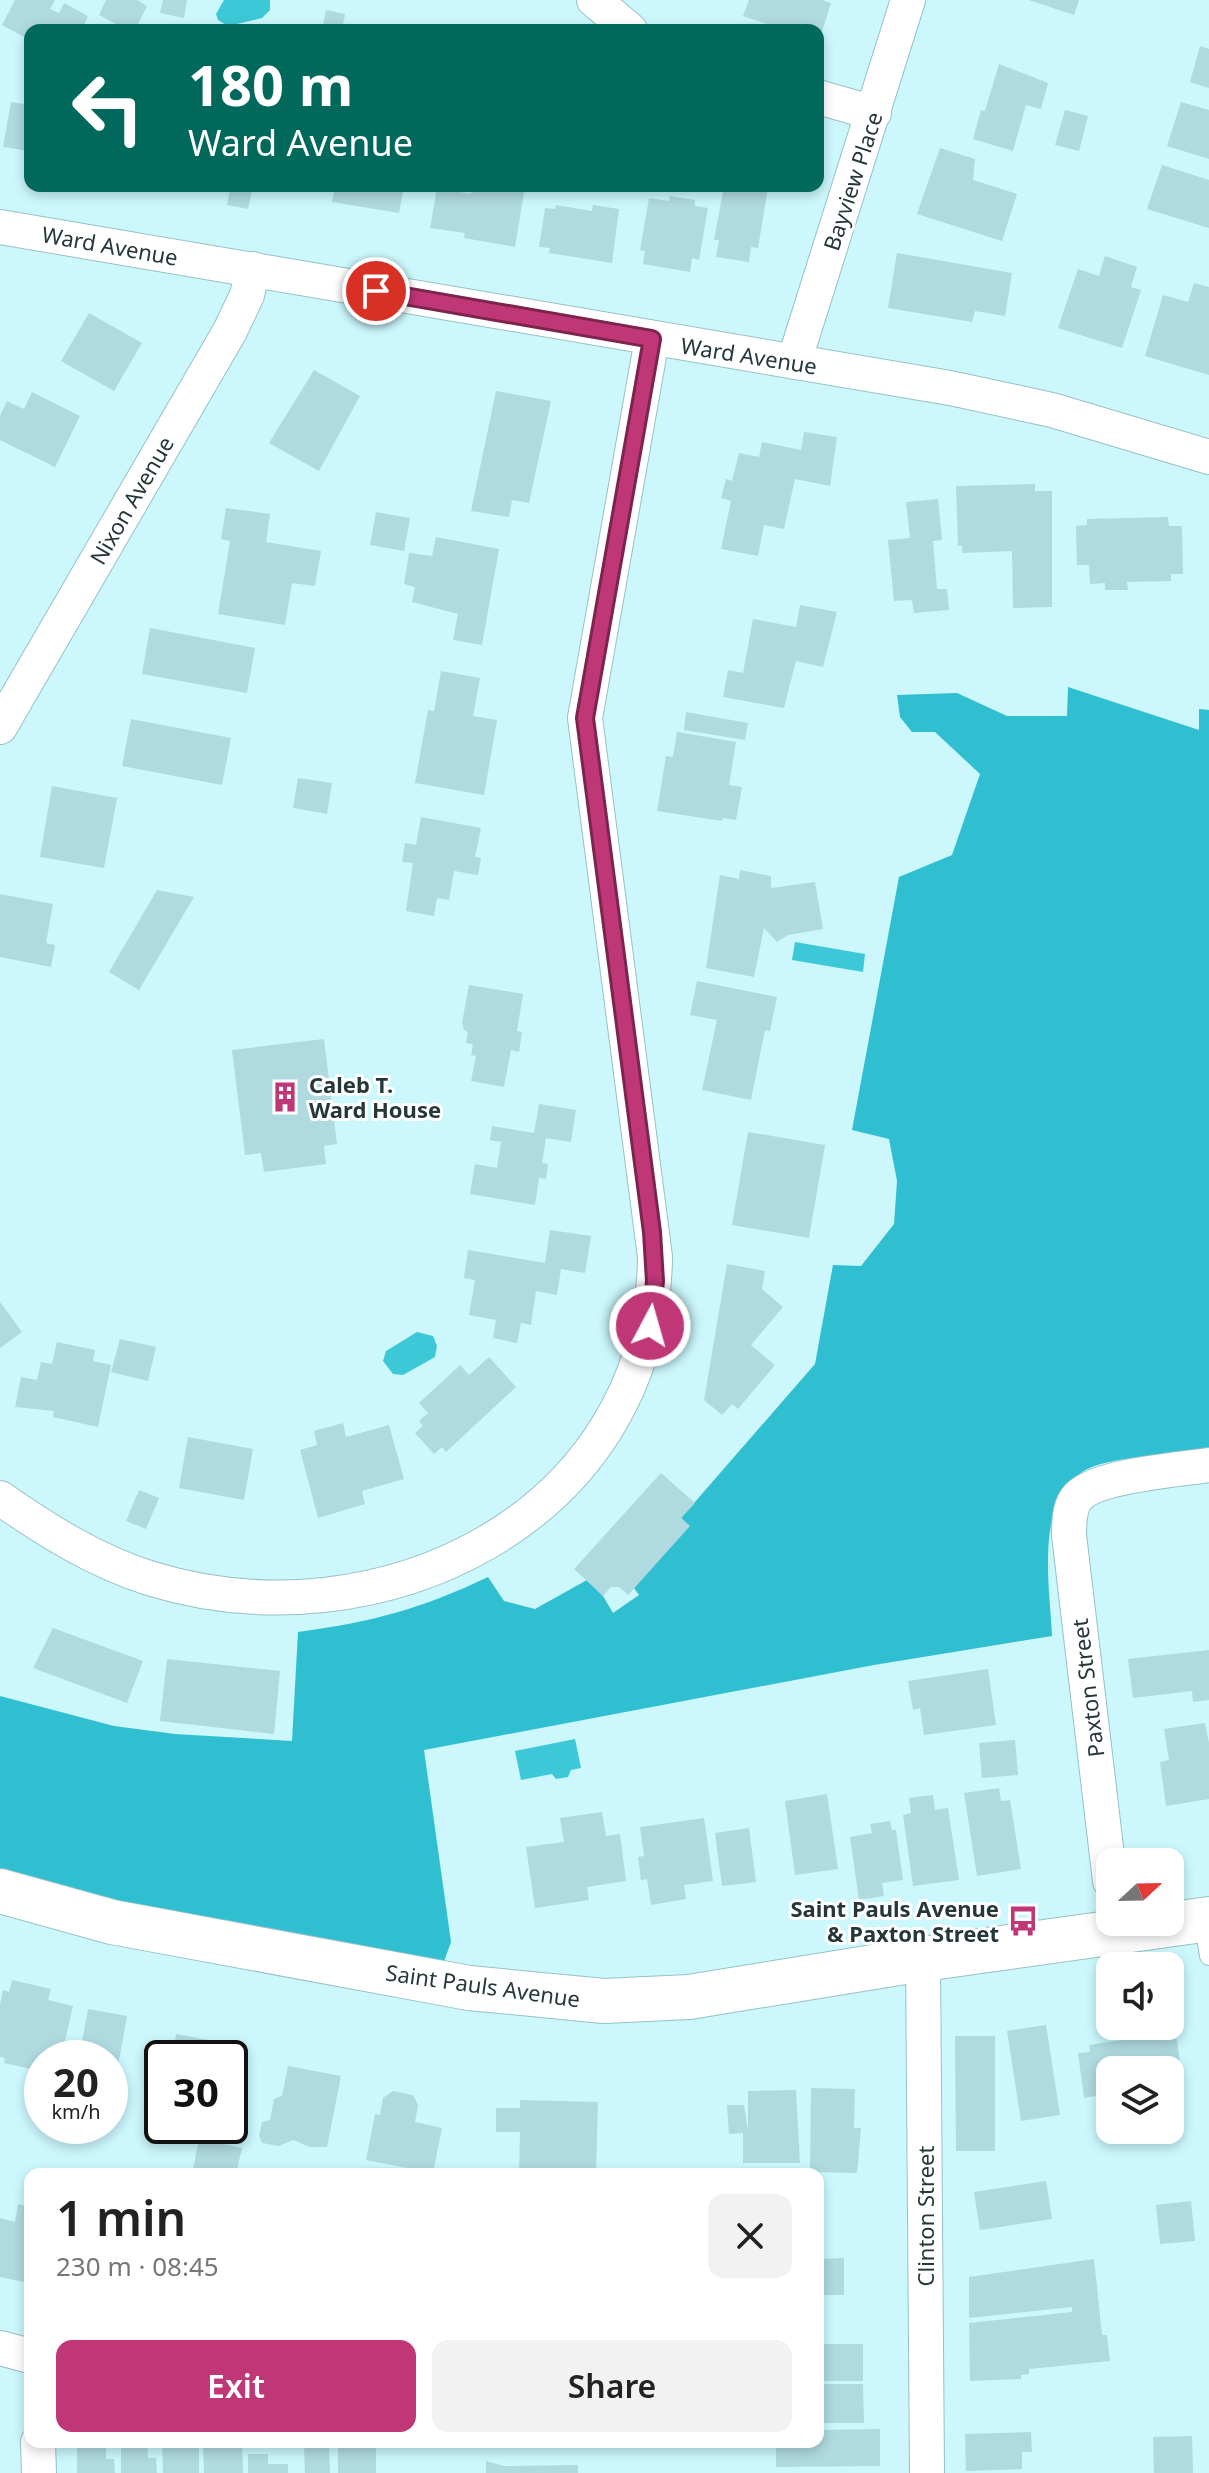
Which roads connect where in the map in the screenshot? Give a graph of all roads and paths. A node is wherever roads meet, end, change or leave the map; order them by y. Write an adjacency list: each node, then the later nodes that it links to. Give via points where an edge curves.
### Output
1 (594, 0): 3 (street)
2 (908, 0): 5 (street, Bayview Place)
3 (623, 24)
4 (824, 99): 5 (street)
5 (874, 113): 9 (street, Bayview Place)
6 (0, 227): 7 (street, Ward Avenue)
7 (253, 269): 8 (street, Ward Avenue); 11 (street, Nixon Avenue, via 230,331)
8 (652, 339): 9 (street, Ward Avenue); 13 (street, via 585,718 655,1257 650,1326 614,1418 570,1478 511,1526 428,1571 356,1592 281,1598 177,1585 125,1569 73,1544)
9 (794, 362): 10 (street, Ward Avenue, via 1025,404)
10 (1209, 457)
11 (0, 727)
12 (1209, 1465): 14 (street, Paxton Street, via 1103,1483 1077,1497 1069,1521)
13 (0, 1498)
14 (1106, 1848)
15 (0, 1891): 19 (main road, Saint Pauls Avenue, via 112,1922 469,1988 559,1999 689,1997)
16 (1096, 1929): 19 (main road, Saint Pauls Avenue)
17 (1184, 1930): 18 (main road, Saint Pauls Avenue)
18 (1207, 1931)
19 (923, 1959): 24 (street, Clinton Street)
20 (0, 2348): 21 (street)
21 (24, 2354)
22 (38, 2448): 23 (street)
23 (39, 2473)
24 (927, 2473)

